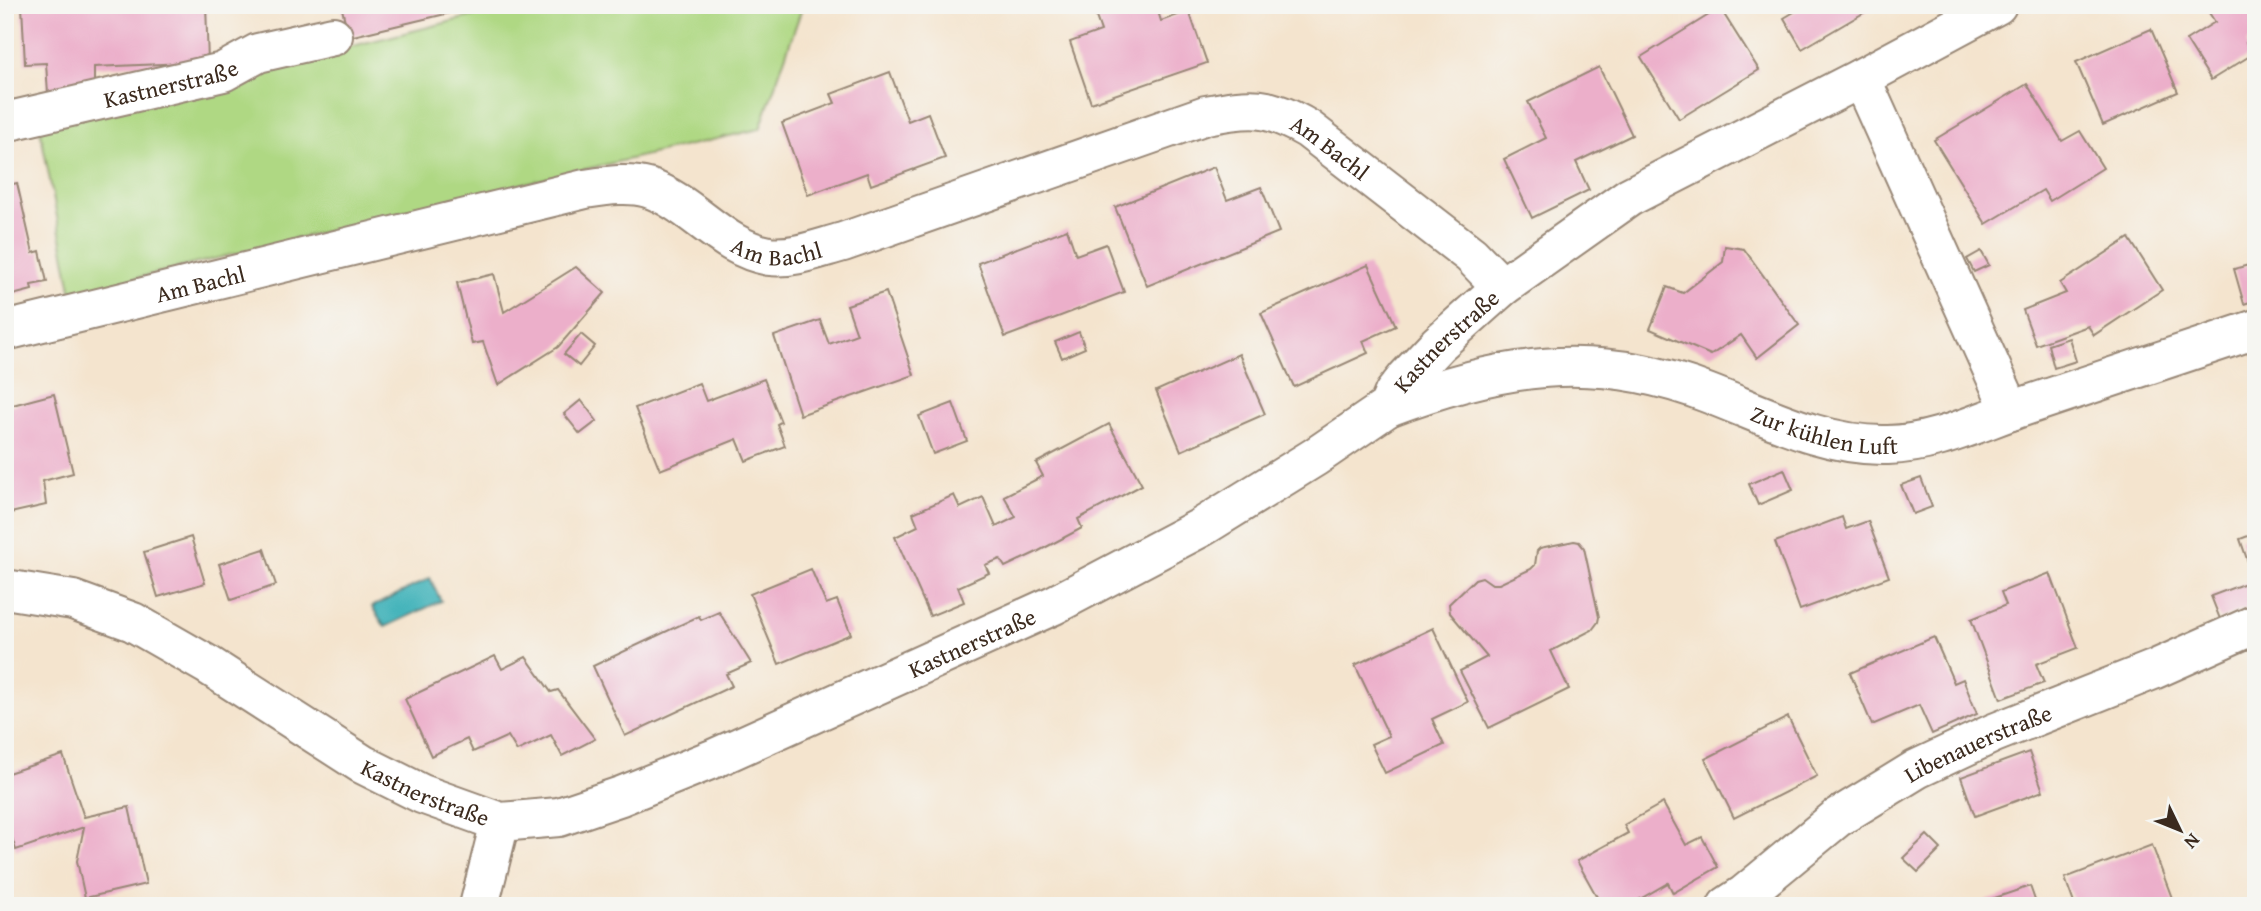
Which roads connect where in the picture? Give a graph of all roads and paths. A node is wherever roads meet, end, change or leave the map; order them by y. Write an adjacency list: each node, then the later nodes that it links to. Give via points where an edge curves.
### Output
1 (1997, 5): 3 (street, Kastnerstraße)
2 (333, 36): 4 (street, Kastnerstraße, via 258,53 223,72)
3 (1861, 78): 5 (street, Kastnerstraße, via 1629,197); 9 (street)
4 (5, 122)
5 (1502, 287): 7 (street, Am Bachl, via 1471,255 1308,130 1268,110 1243,108 1206,116 843,242 796,254 772,256 749,251 671,198 646,187 613,185); 8 (street, Kastnerstraße, via 1414,369)
6 (2256, 329): 9 (street, Zur kühlen Luft)
7 (5, 331)
8 (1388, 407): 9 (street, Zur kühlen Luft, via 1497,374 1549,366 1597,366 1649,374 1851,443 1915,443); 12 (street, Kastnerstraße, via 1202,527 1054,606 621,796 559,817)
9 (2011, 411)
10 (5, 589): 12 (street, Kastnerstraße, via 73,600 133,622 362,764 422,794)
11 (2256, 624): 14 (street, Libenauerstraße, via 1917,769 1837,818)
12 (500, 822): 13 (street)
13 (479, 906)
14 (1727, 906)

